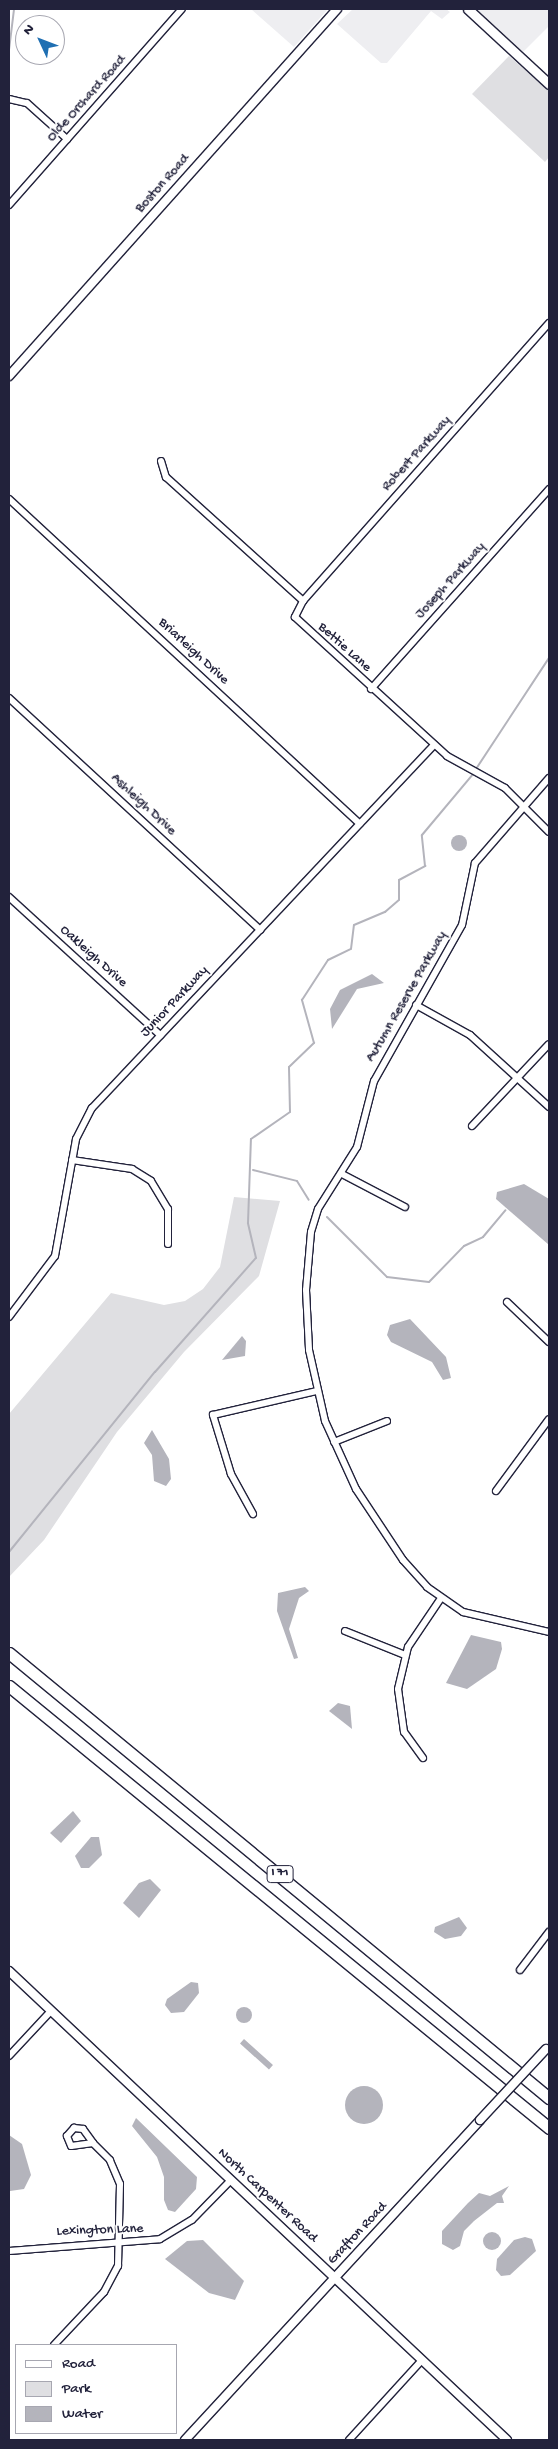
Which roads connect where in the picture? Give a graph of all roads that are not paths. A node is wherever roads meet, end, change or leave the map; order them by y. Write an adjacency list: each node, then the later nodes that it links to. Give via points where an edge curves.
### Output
1 (182, 9): 6 (street, Olde Orchard Road)
2 (337, 9): 9 (street, Boston Road)
3 (468, 9): 4 (main road)
4 (549, 84)
5 (9, 99): 6 (street, via 27,103)
6 (67, 139): 7 (street, Olde Orchard Road)
7 (9, 205)
8 (549, 323): 13 (street, Robert Parkway)
9 (9, 376)
10 (161, 461): 13 (street, via 166,476)
11 (549, 489): 14 (street, Joseph Parkway)
12 (9, 500): 19 (street, Briarleigh Drive)
13 (303, 601): 14 (street, Bettie Lane, via 295,613 299,625)
14 (371, 689): 16 (street, Bettie Lane)
15 (9, 698): 22 (street, Ashleigh Drive)
16 (434, 745): 18 (street, Bettie Lane, via 468,769 505,788); 19 (street, Junior Parkway)
17 (549, 778): 18 (street, Autumn Reserve Parkway)
18 (524, 806): 20 (street, Bettie Lane); 23 (street, Autumn Reserve Parkway, via 487,845 470,876 462,926)
19 (360, 824): 22 (street, Junior Parkway)
20 (549, 832)
21 (9, 897): 24 (street, Oakleigh Drive)
22 (260, 930): 24 (street, Junior Parkway)
23 (416, 1005): 26 (street, via 470,1035); 30 (street, Autumn Reserve Parkway, via 374,1081 357,1147)
24 (160, 1035): 29 (street, Junior Parkway, via 90,1112 78,1134)
25 (549, 1044): 26 (street)
26 (517, 1077): 27 (street); 28 (street)
27 (549, 1107)
28 (472, 1126)
29 (72, 1160): 32 (street, via 132,1169 152,1181 168,1209); 34 (street, Junior Parkway, via 55,1256)
30 (342, 1174): 31 (street); 36 (street, Autumn Reserve Parkway, via 318,1209 308,1255 307,1327)
31 (405, 1207)
32 (168, 1244)
33 (507, 1302): 35 (street)
34 (9, 1317)
35 (549, 1342)
36 (317, 1391): 39 (street, Autumn Reserve Parkway); 41 (street, via 214,1415 230,1474)
37 (549, 1419): 40 (street)
38 (387, 1421): 39 (street)
39 (334, 1442): 42 (street, Autumn Reserve Parkway, via 378,1524 416,1576)
40 (496, 1491)
41 (253, 1514)
42 (441, 1598): 44 (street, Autumn Reserve Parkway, via 477,1617); 46 (street)
43 (345, 1631): 46 (street)
44 (549, 1632)
45 (9, 1653): 55 (highway, I 71)
46 (405, 1655): 48 (street, via 399,1710 408,1741)
47 (9, 1686): 56 (highway, I 71)
48 (423, 1758)
49 (549, 1932): 50 (street)
50 (520, 1970)
51 (9, 1971): 52 (street, North Carpenter Road)
52 (51, 2011): 54 (street); 58 (street, North Carpenter Road)
53 (548, 2047): 61 (street, Grafton Road, bridge)
54 (9, 2056)
55 (549, 2098)
56 (549, 2128)
57 (93, 2142): 59 (street, via 107,2156 118,2179)
58 (231, 2180): 59 (street, Lexington Lane, via 198,2215 174,2232); 61 (street, North Carpenter Road)
59 (120, 2246): 60 (street, Lexington Lane, via 45,2245); 62 (street, via 110,2284)
60 (9, 2251)
61 (335, 2278): 63 (street, North Carpenter Road); 64 (street, Grafton Road)
62 (57, 2344)
63 (422, 2360): 65 (street); 66 (street, North Carpenter Road)
64 (185, 2440)
65 (349, 2440)
66 (507, 2440)

